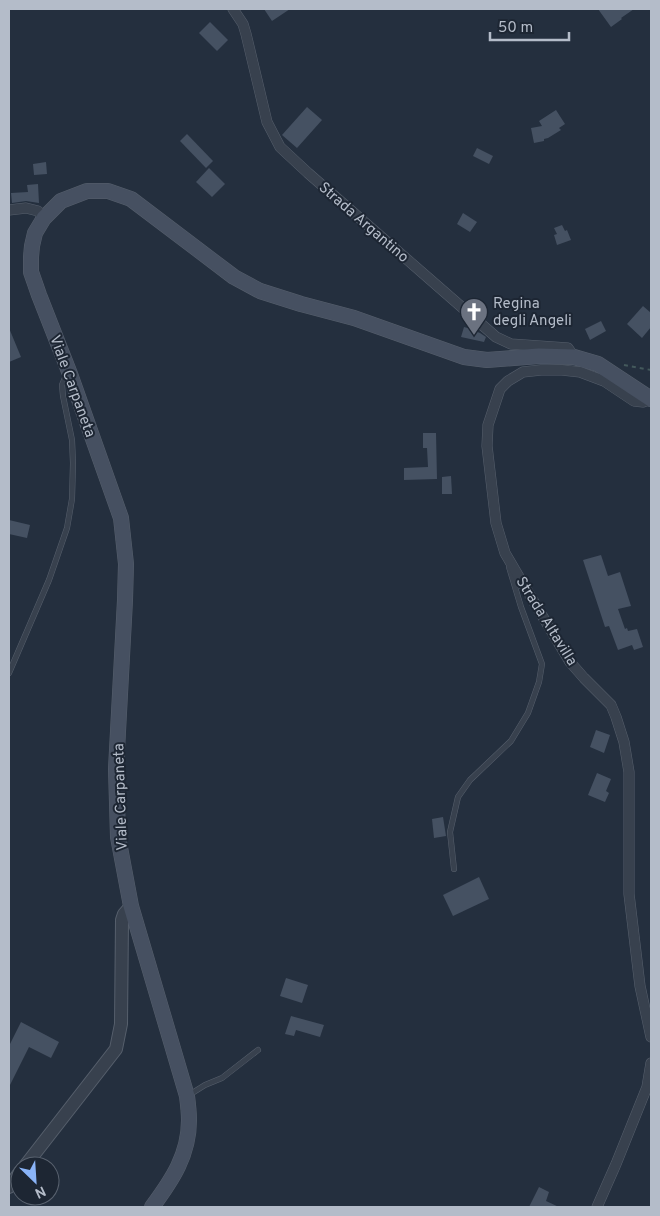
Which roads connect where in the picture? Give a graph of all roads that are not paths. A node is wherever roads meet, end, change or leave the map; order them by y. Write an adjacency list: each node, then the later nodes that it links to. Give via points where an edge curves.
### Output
1 (233, 9): 4 (street, Strada Argantino, via 243,24 267,122 280,147 496,337 512,344 568,348)
2 (9, 210): 3 (street, via 26,208)
3 (44, 218): 4 (main road, Viale Carpaneta, via 61,201 87,191 108,190 131,199 234,277 260,291 354,318 464,357 487,360); 5 (main road, Viale Carpaneta, via 35,233 31,272)
4 (574, 357): 6 (main road, Viale Carpaneta, via 598,364)
5 (70, 374): 8 (lane, via 62,385 73,463 67,528); 10 (main road, Viale Carpaneta, via 121,518 126,564 116,769 118,837)
6 (651, 399): 7 (street, Strada Altavilla, via 634,401 604,381 580,372 562,370 523,372 500,389 488,425 487,446 496,523)
7 (508, 558): 9 (lane, via 521,607 542,664 539,682 528,712 510,741 470,780 458,797 450,832); 11 (street, Strada Altavilla, via 570,662 611,705 624,742 628,772 629,894 640,986)
8 (9, 674)
9 (454, 869)
10 (131, 906): 14 (main road, Viale Carpaneta); 15 (street, via 122,920 121,1024 116,1049)
11 (651, 1037)
12 (258, 1050): 14 (lane, via 222,1078)
13 (651, 1063): 17 (street, via 647,1087)
14 (187, 1096): 16 (main road, Viale Carpaneta, via 186,1148 178,1168)
15 (33, 1156)
16 (152, 1207)
17 (597, 1207)

